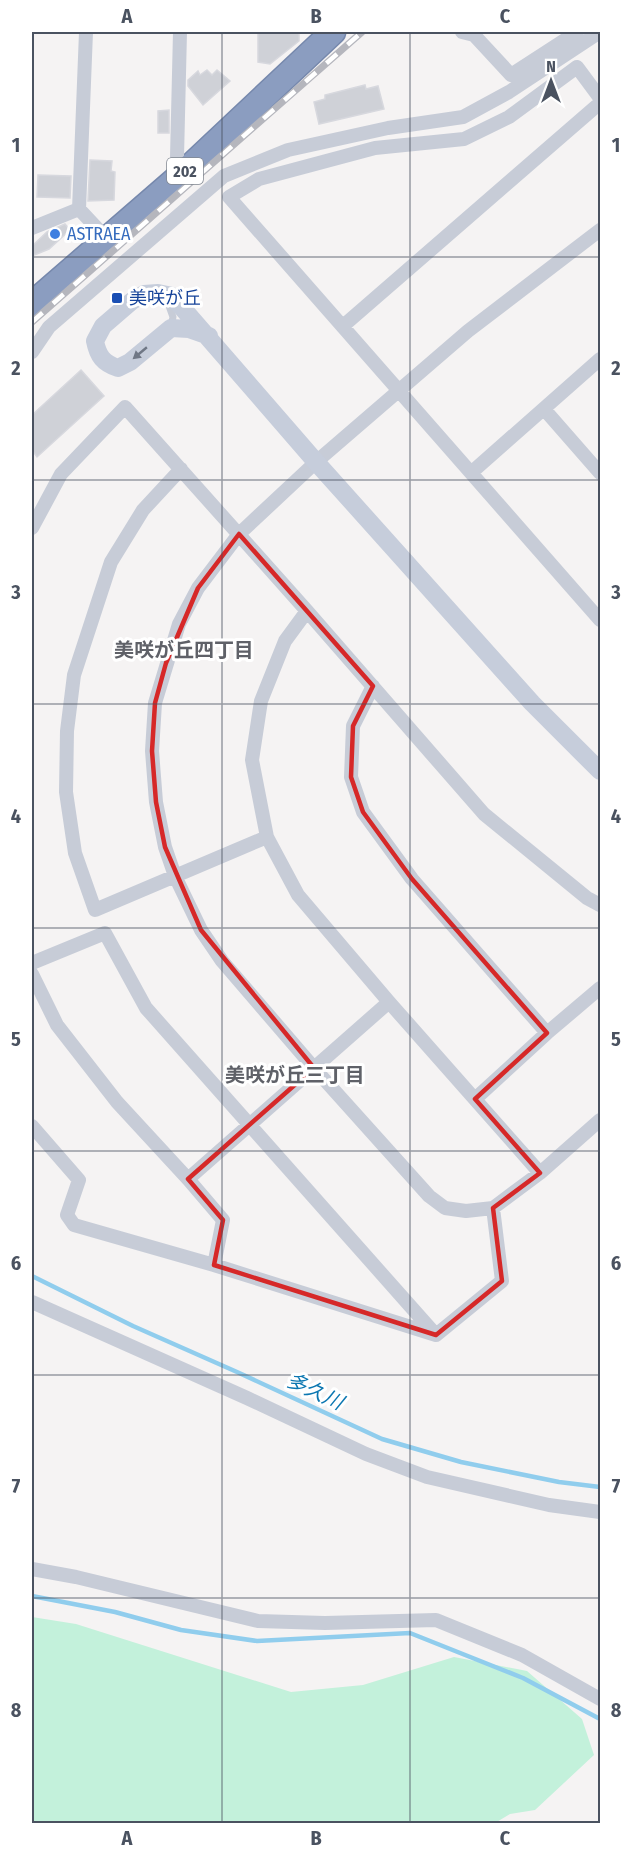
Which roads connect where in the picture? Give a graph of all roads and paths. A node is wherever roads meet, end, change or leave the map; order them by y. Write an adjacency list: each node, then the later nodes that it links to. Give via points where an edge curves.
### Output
1 (86, 32): 10 (street)
2 (180, 32): 9 (street, via 177,157)
3 (333, 32): 9 (highway, 202)
4 (462, 32): 7 (street)
5 (577, 32): 7 (street, via 511,75)
6 (600, 32): 19 (street, via 509,92 463,117 288,150 224,176 49,327)
7 (482, 35)
8 (600, 100): 16 (street); 16 (street, via 577,67 509,117 464,138 375,148 259,179 229,197)
9 (182, 174): 13 (highway, 202)
10 (79, 209): 11 (street); 13 (street)
11 (32, 228)
12 (600, 230): 21 (street, via 468,331)
13 (108, 240): 15 (highway, 202)
14 (158, 293): 17 (lane, via 170,305); 17 (street, one-way to 14, via 118,368 105,363 97,352 94,341 103,326 132,301 144,294); 18 (street, via 172,296)
15 (32, 304)
16 (343, 326): 21 (street)
17 (171, 328): 18 (street)
18 (209, 336): 23 (street)
19 (32, 352)
20 (600, 359): 22 (street)
21 (400, 390): 23 (street); 25 (street)
22 (544, 409): 25 (street); 26 (street)
23 (316, 462): 29 (street); 33 (street, via 532,703)
24 (181, 469): 27 (street, via 125,407); 29 (street); 35 (street, via 142,510 111,562 74,675 67,731 66,792 75,853 94,910)
25 (471, 472): 31 (street)
26 (600, 473)
27 (38, 501): 28 (street)
28 (32, 528)
29 (239, 534): 30 (street); 35 (street, via 198,588 179,624 155,703 152,751 156,802 165,847)
30 (307, 611): 32 (street); 34 (street, via 285,640 261,700 252,760)
31 (600, 621)
32 (373, 686): 36 (street, via 484,814); 41 (street, via 353,726 351,777 363,812 412,879)
33 (600, 771)
34 (267, 837): 35 (street); 40 (street, via 298,895)
35 (176, 876): 42 (street, via 201,930 222,961)
36 (600, 905)
37 (32, 963): 45 (street, via 105,933 146,1008)
38 (32, 974): 48 (street, via 57,1025 117,1102)
39 (600, 988): 41 (street)
40 (389, 1002): 42 (street); 43 (street)
41 (547, 1033): 43 (street)
42 (314, 1068): 45 (street); 49 (street, via 429,1196 445,1208)
43 (475, 1099): 47 (street)
44 (600, 1120): 47 (street)
45 (249, 1123): 48 (street); 52 (street)
46 (32, 1126): 50 (street, via 79,1180 67,1215 74,1225)
47 (540, 1173): 49 (street)
48 (188, 1179): 50 (street, via 223,1220)
49 (493, 1208): 52 (street, via 502,1281)
50 (214, 1265): 52 (street)
51 (32, 1302): 53 (street, via 366,1454 427,1477 549,1505)
52 (436, 1335)
53 (600, 1512)
54 (32, 1569): 55 (street, via 258,1621 436,1620 522,1655)
55 (600, 1699)

